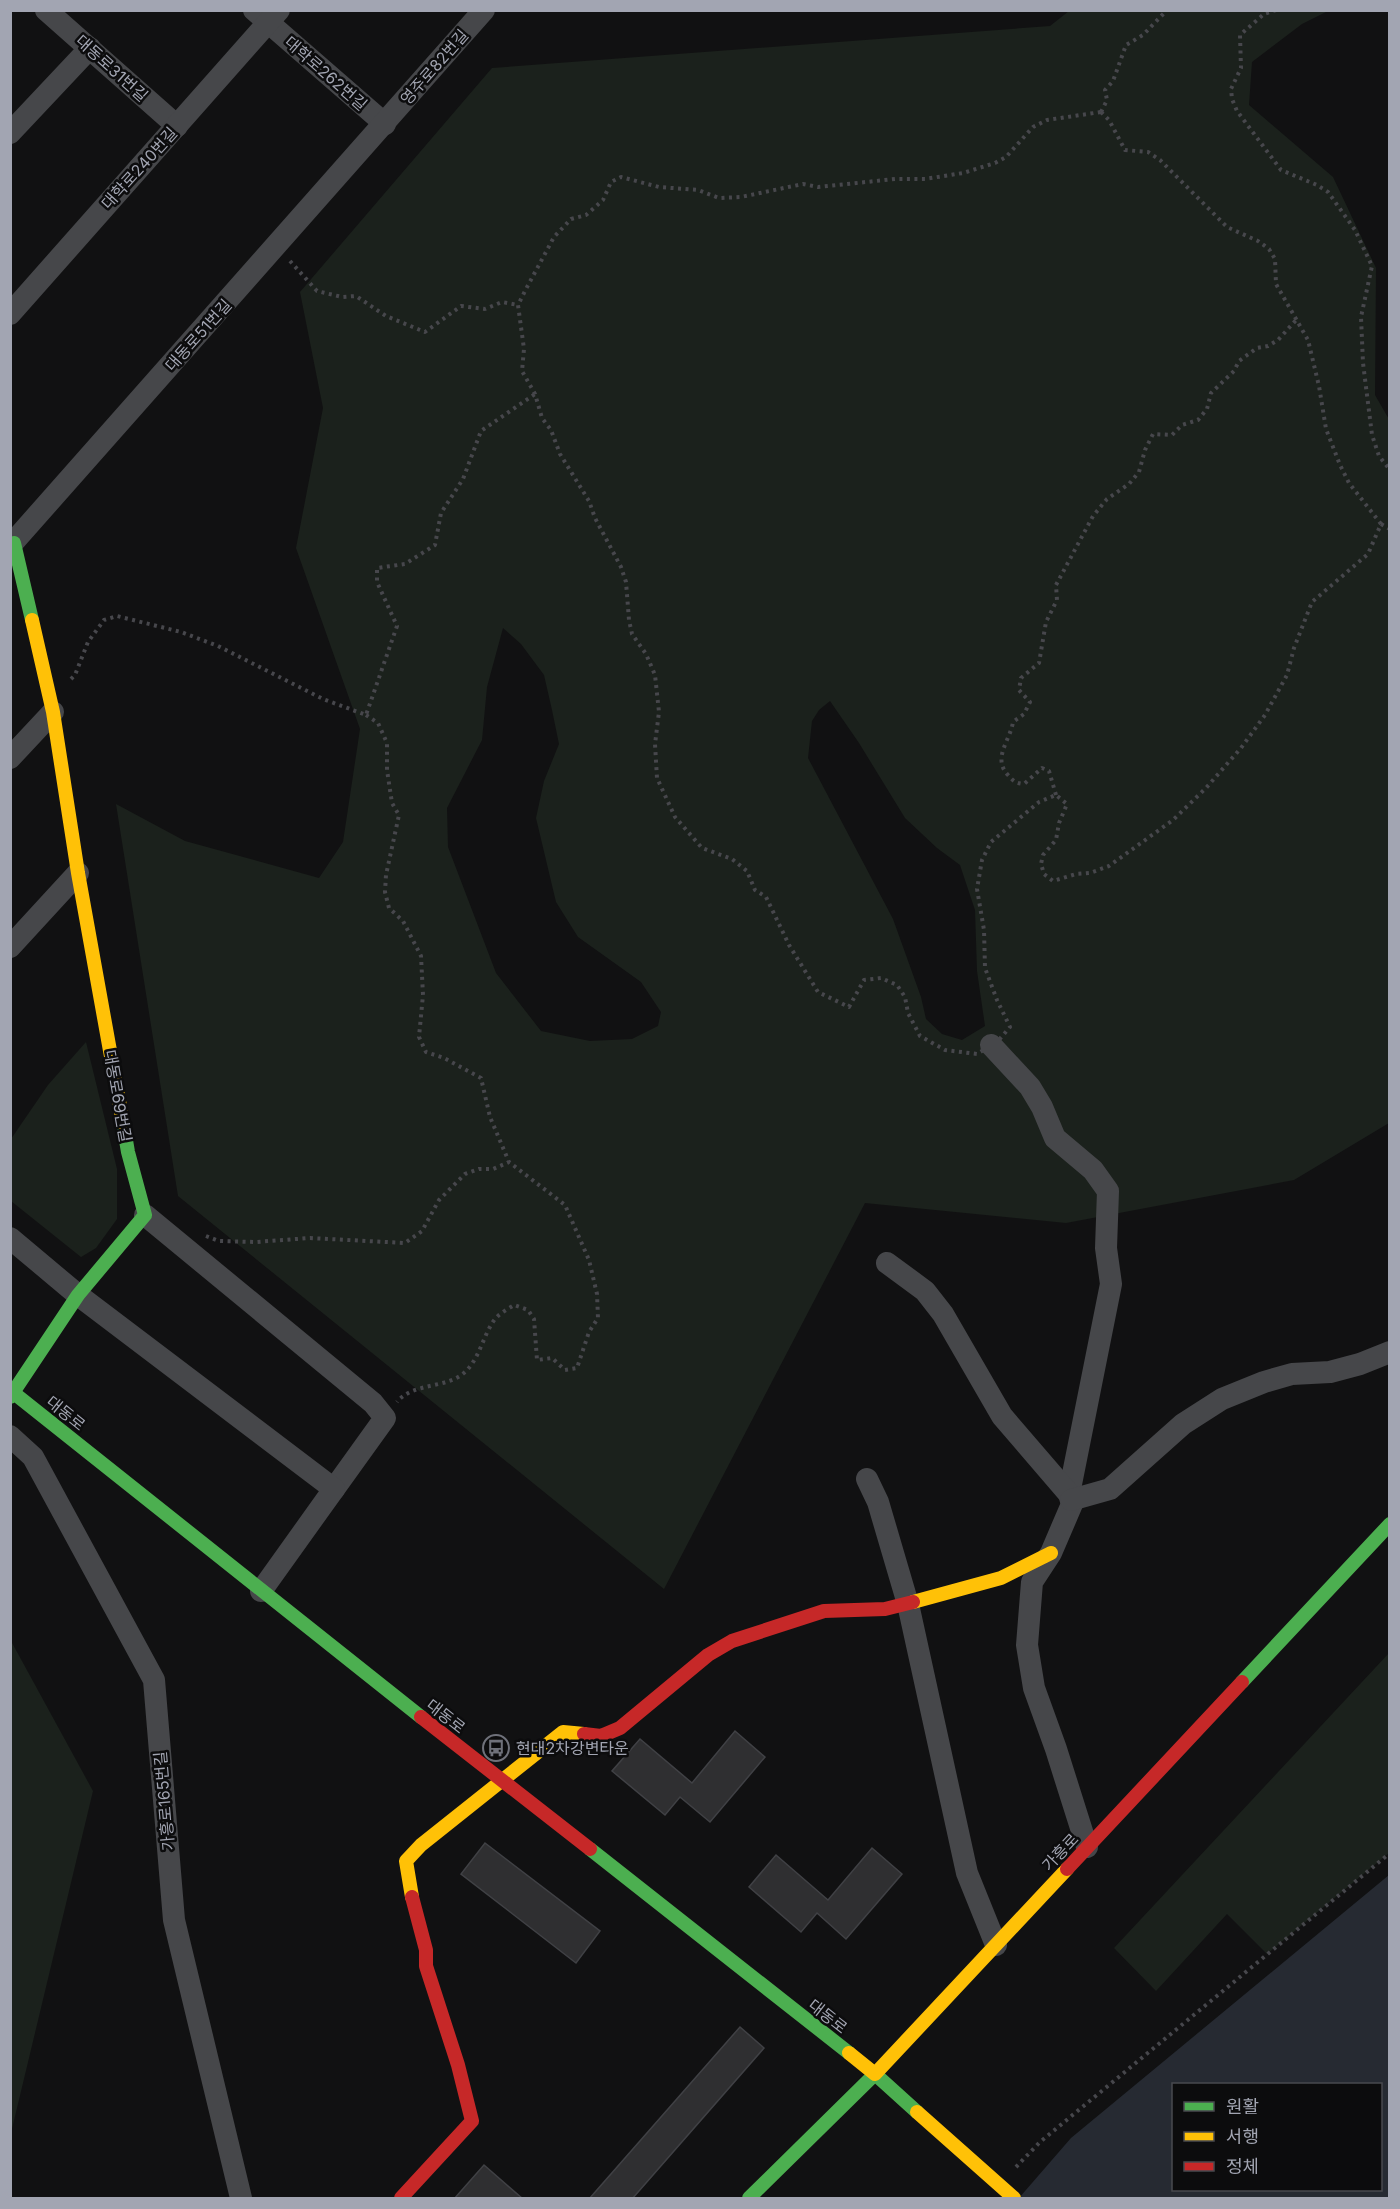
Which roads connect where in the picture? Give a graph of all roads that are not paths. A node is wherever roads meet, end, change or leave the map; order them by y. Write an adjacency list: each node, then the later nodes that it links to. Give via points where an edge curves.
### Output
1 (46, 10): 4 (street, 대동로31번길)
2 (484, 10): 5 (street, 영주로82번길)
3 (267, 15): 5 (street, 대학로262번길); 6 (street, 대학로240번길)
4 (90, 48): 6 (street, 대동로31번길); 7 (street)
5 (384, 124): 9 (street, 대동로51번길)
6 (177, 126): 8 (street, 대학로240번길)
7 (10, 133)
8 (10, 314)
9 (12, 545): 10 (main road, 대동로69번길)
10 (53, 712): 11 (street); 12 (main road, 대동로69번길)
11 (10, 758)
12 (78, 873): 13 (street); 15 (main road, 대동로69번길, via 128,1152)
13 (10, 946)
14 (991, 1045): 24 (street, via 1030,1086 1054,1138 1093,1170 1108,1191 1106,1248 1111,1284)
15 (145, 1215): 18 (main road); 23 (street, via 373,1403 385,1418)
16 (10, 1238): 18 (street)
17 (887, 1263): 24 (street, via 925,1291 943,1314 1002,1416)
18 (78, 1295): 20 (main road); 23 (street)
19 (1389, 1352): 24 (street, via 1330,1372 1292,1374 1222,1399 1183,1424 1110,1489)
20 (11, 1394): 27 (main road, 대동로)
21 (10, 1436): 33 (street, 가흥로165번길, via 33,1458 154,1680 174,1920)
22 (867, 1479): 28 (street, via 878,1502)
23 (334, 1490): 27 (street)
24 (1070, 1497): 26 (street, via 1072,1504)
25 (1389, 1524): 30 (main road, 가흥로)
26 (1051, 1553): 28 (main road, via 1001,1578); 30 (street, via 1032,1582 1027,1645 1034,1688)
27 (261, 1591): 29 (main road, 대동로)
28 (908, 1604): 29 (main road, via 885,1609 824,1611 732,1641 708,1655 620,1728 601,1736 563,1732); 31 (street, via 967,1873)
29 (502, 1781): 32 (main road, 대동로); 34 (main road, via 406,1861 426,1966 472,2121)
30 (1087, 1847): 31 (main road, 가흥로)
31 (996, 1945): 32 (main road, 가흥로)
32 (875, 2074): 35 (main road, 가흥로); 36 (main road, 대동로, bridge)
33 (241, 2199)
34 (401, 2199)
35 (748, 2199)
36 (1014, 2199)

